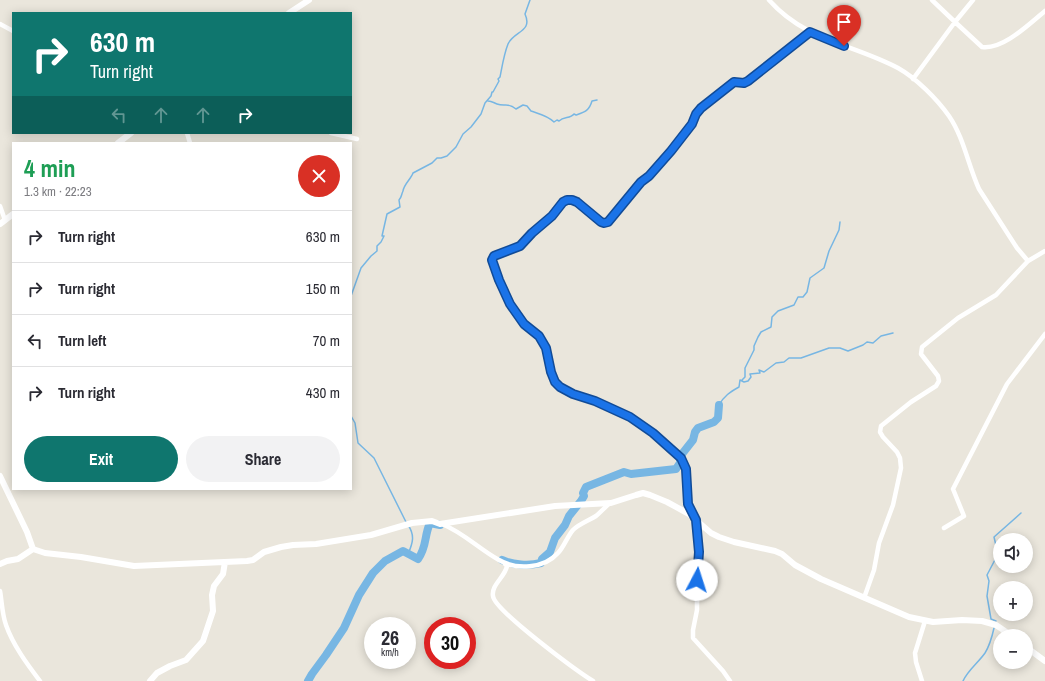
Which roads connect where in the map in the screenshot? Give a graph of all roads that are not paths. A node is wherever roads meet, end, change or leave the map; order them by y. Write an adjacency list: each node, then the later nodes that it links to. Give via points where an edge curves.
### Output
1 (309, 0): 6 (street)
2 (769, 0): 10 (street, via 791,20)
3 (932, 0): 7 (street)
4 (973, 0): 7 (street)
5 (1045, 11): 7 (street, via 1004,42 988,48 982,47)
6 (291, 12)
7 (955, 22): 11 (street)
8 (0, 24): 9 (street)
9 (12, 30)
10 (810, 32): 11 (street, via 888,63); 24 (street, via 748,81 734,82 701,108 671,151 608,222 601,222 577,202 567,200 520,246 494,256 492,260 510,304 524,324 539,336 546,348 555,382 566,391 630,417 681,458 686,469 688,504)
11 (913, 79): 20 (street, via 941,106 954,125 979,189)
12 (130, 134): 15 (street)
13 (335, 134): 14 (street)
14 (357, 139)
15 (119, 142)
16 (0, 206): 18 (street)
17 (12, 215): 18 (street)
18 (3, 222)
19 (1045, 251): 20 (street)
20 (1028, 261): 33 (street, via 996,295 958,318 924,344 921,354 939,381 936,386 881,426 880,432 897,452 901,468 893,505 879,543 874,570)
21 (1045, 334): 26 (street, via 1007,384 953,489 964,516)
22 (0, 476): 27 (street)
23 (611, 503): 24 (street, via 643,493 650,494 679,508); 25 (street, via 555,506); 31 (street, via 573,530 559,552 547,562 526,566)
24 (696, 520): 33 (street, via 719,537 782,554 795,565); 41 (street, via 699,552 697,610 693,638)
25 (440, 524): 29 (street, via 412,523 364,536 281,547 264,552 253,560); 31 (street, via 461,533)
26 (944, 528)
27 (33, 549): 28 (street, via 18,559); 29 (street, via 134,566)
28 (3, 561): 30 (street)
29 (225, 562): 39 (street, via 223,574 214,586 213,611 203,641 186,660 156,673)
30 (0, 564)
31 (505, 564): 40 (street, via 506,569 502,578 492,593 495,604 540,642)
32 (0, 591): 38 (street, via 6,625)
33 (864, 598): 34 (street)
34 (925, 621): 35 (street, via 982,621); 42 (street, via 916,653)
35 (1002, 629)
36 (1033, 652): 37 (street)
37 (1045, 661)
38 (40, 681)
39 (150, 681)
40 (593, 681)
41 (730, 681)
42 (922, 681)

